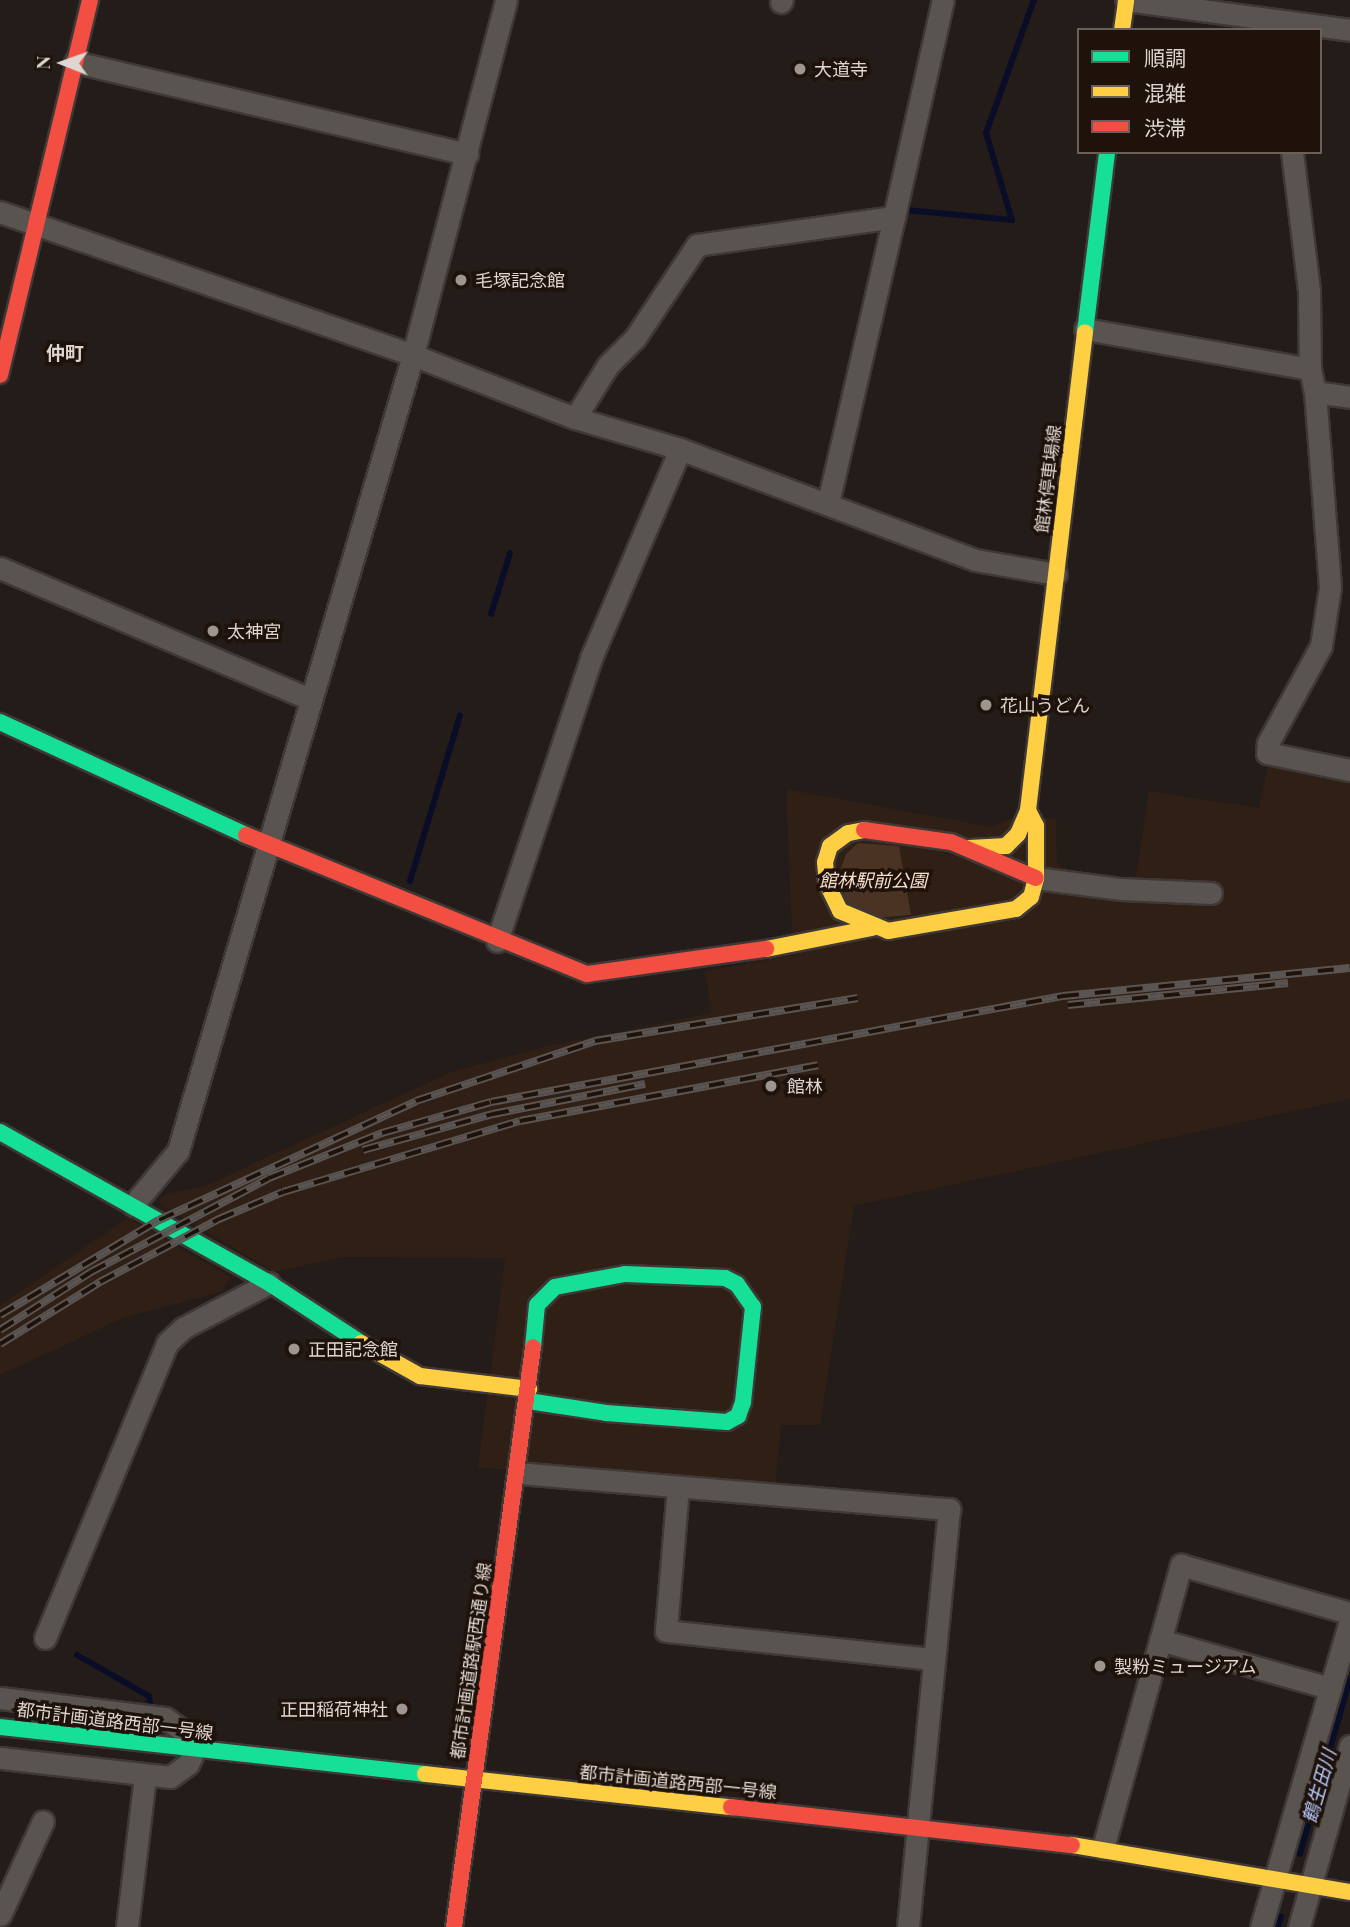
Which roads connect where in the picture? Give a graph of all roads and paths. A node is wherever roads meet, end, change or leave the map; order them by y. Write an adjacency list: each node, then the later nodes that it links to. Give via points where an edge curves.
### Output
1 (90, 0): 8 (street)
2 (506, 0): 9 (street)
3 (943, 0): 13 (street)
4 (1126, 0): 5 (street); 6 (street)
5 (1281, 17): 7 (street)
6 (1122, 28)
7 (1350, 30)
8 (75, 62): 9 (street); 14 (street)
9 (467, 154): 16 (street)
10 (1107, 154): 15 (street, 館林停車場線)
11 (1292, 154): 17 (street, via 1309,291)
12 (0, 212): 14 (street)
13 (894, 218): 21 (street, via 697,245 635,338 608,365); 23 (street)
14 (35, 225): 16 (street); 18 (street)
15 (1085, 330): 17 (street); 25 (street, 館林停車場線)
16 (413, 355): 21 (street); 26 (street)
17 (1310, 369): 19 (street)
18 (0, 375)
19 (1315, 391): 20 (street); 28 (street, via 1330,587 1321,646 1268,743 1267,753)
20 (1350, 397)
21 (575, 418): 22 (street)
22 (680, 449): 23 (street); 36 (street, via 591,658)
23 (828, 503): 25 (street, via 975,560)
24 (0, 568): 26 (street)
25 (1056, 574): 29 (street, 館林停車場線)
26 (308, 698): 30 (street)
27 (0, 722): 30 (street)
28 (1350, 770)
29 (1028, 810): 31 (street, via 1018,834 1006,846); 32 (street, via 1036,826)
30 (269, 845): 36 (street); 39 (street, via 178,1151)
31 (969, 848): 32 (street); 34 (street, via 901,831 848,833 826,853)
32 (1035, 878): 33 (street, via 1121,889); 35 (street, via 1031,897 1016,909 908,930)
33 (1211, 893)
34 (831, 901): 35 (street, via 839,911); 37 (street, via 807,930)
35 (872, 928): 37 (street)
36 (497, 941): 37 (street, via 587,974)
37 (775, 947)
38 (0, 1132): 39 (street)
39 (133, 1205): 40 (street)
40 (269, 1283): 41 (street, via 400,1368 420,1376); 46 (street, via 183,1328 167,1343)
41 (528, 1395): 41 (street, via 537,1305 555,1287 625,1274 725,1278 737,1284 753,1307 743,1402 738,1416 727,1422 606,1413); 42 (street, 都市計画道路駅西通り線)
42 (518, 1473): 43 (street); 56 (street, 都市計画道路駅西通り線)
43 (678, 1487): 48 (street, via 666,1631); 48 (street, via 949,1508)
44 (1350, 1613): 47 (street, via 1181,1564)
45 (1350, 1620): 49 (street)
46 (45, 1638)
47 (1160, 1640): 49 (street); 59 (street)
48 (933, 1659): 58 (street)
49 (1330, 1688): 60 (street)
50 (0, 1698): 53 (street, via 165,1718 190,1736)
51 (0, 1727): 53 (street, 都市計画道路西部一号線)
52 (1350, 1746): 61 (street)
53 (194, 1751): 55 (street, via 188,1764 170,1777); 56 (street, 都市計画道路西部一号線)
54 (0, 1758): 55 (street)
55 (145, 1776): 64 (street)
56 (474, 1779): 58 (street, 都市計画道路西部一号線); 65 (street, 都市計画道路駅西通り線)
57 (43, 1821): 63 (street)
58 (917, 1828): 59 (street, 都市計画道路西部一号線); 66 (street)
59 (1103, 1848): 60 (street, 都市計画道路西部一号線)
60 (1274, 1878): 61 (street, 都市計画道路西部一号線); 67 (street)
61 (1311, 1885): 62 (street, 都市計画道路西部一号線); 68 (street)
62 (1350, 1892)
63 (0, 1915)
64 (127, 1927)
65 (454, 1927)
66 (908, 1927)
67 (1261, 1927)
68 (1299, 1927)

